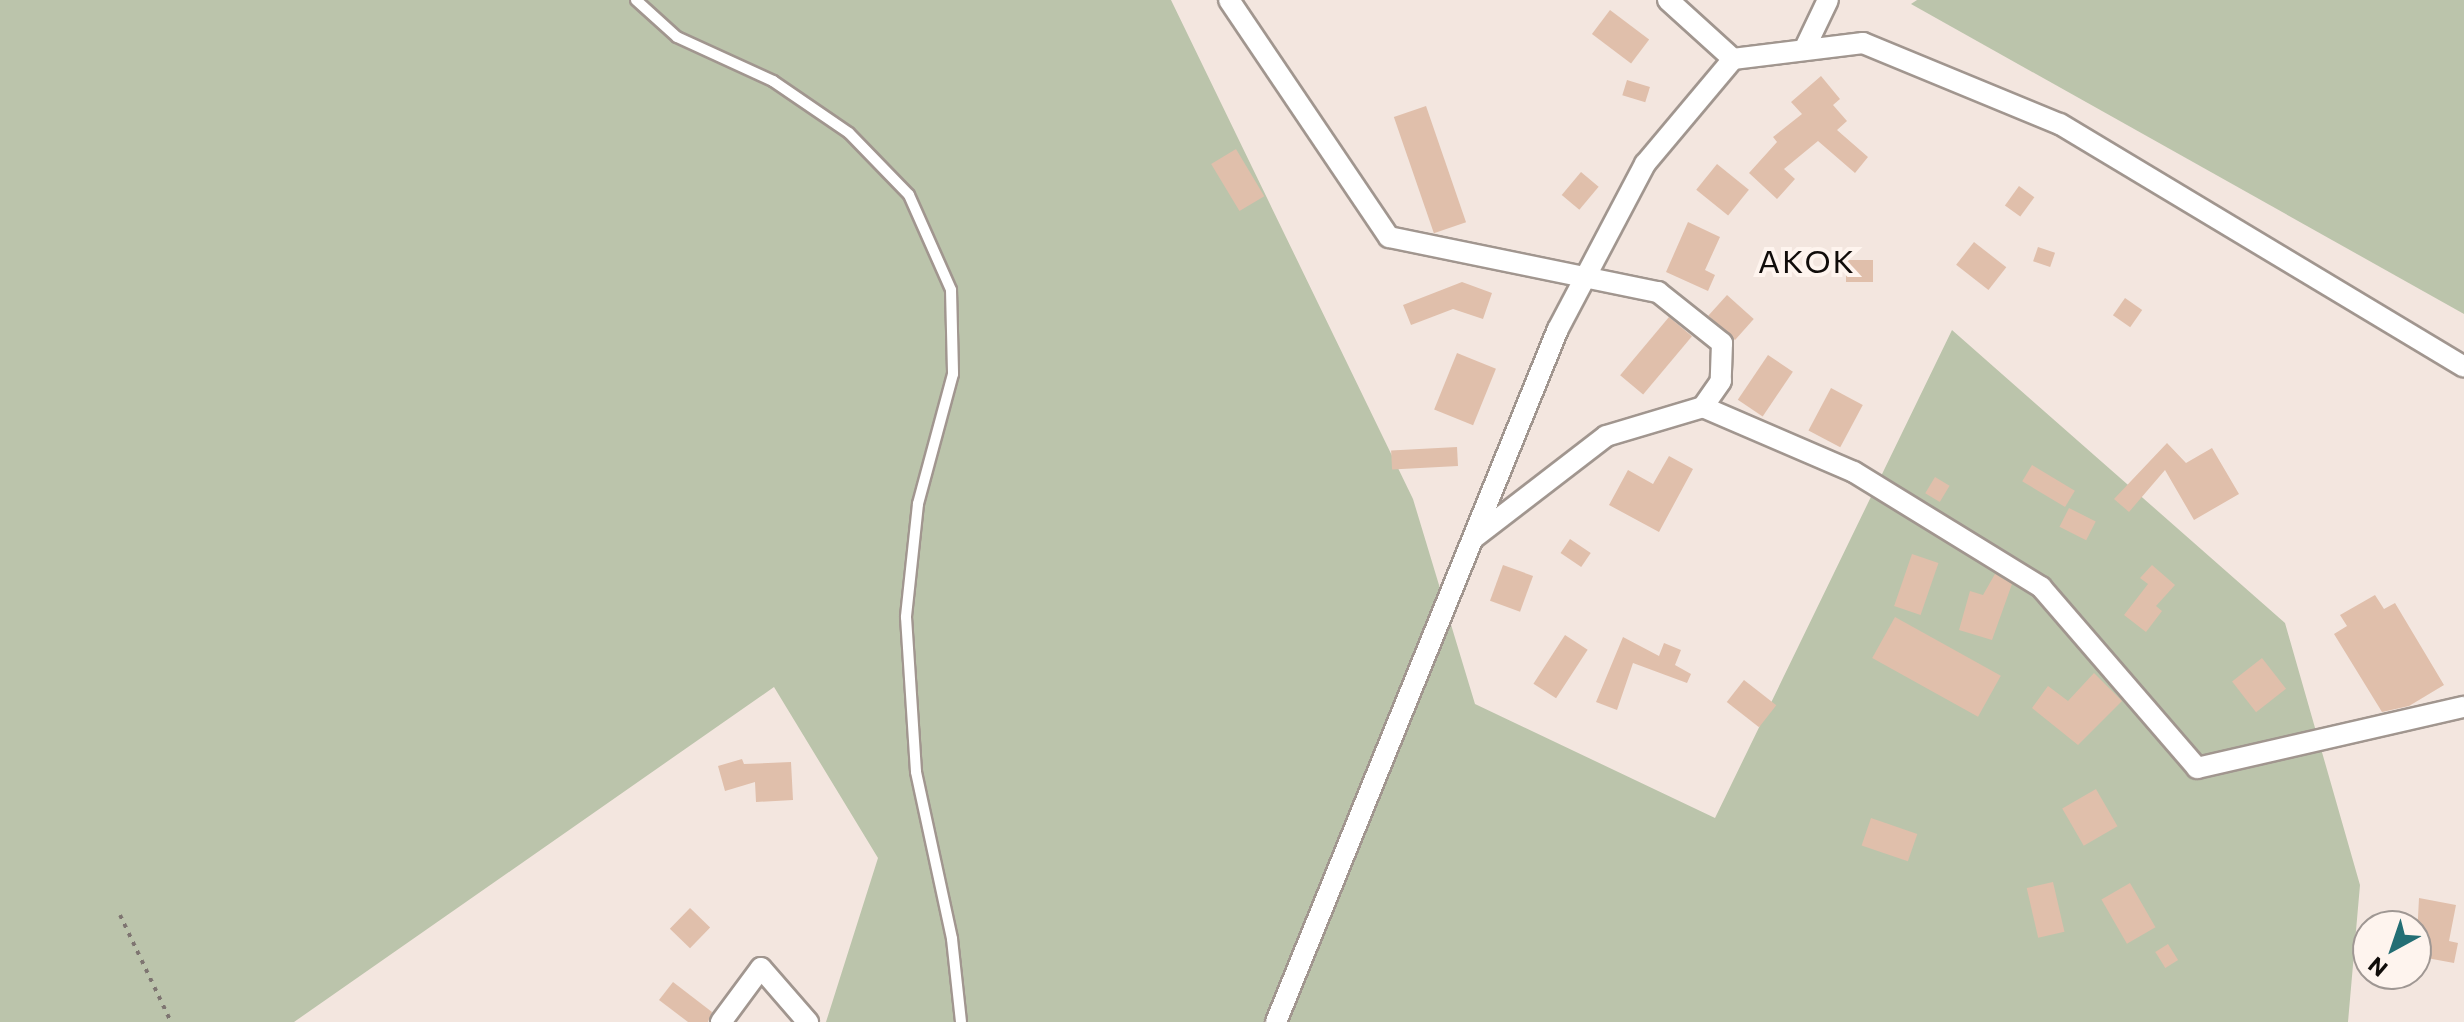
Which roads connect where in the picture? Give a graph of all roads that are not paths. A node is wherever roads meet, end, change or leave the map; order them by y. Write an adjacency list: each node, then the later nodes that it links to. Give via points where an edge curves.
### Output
1 (636, 0): 14 (lane, via 677,37 773,81 849,133 909,195 951,290 953,374 918,504 906,617 916,772 952,939)
2 (1229, 0): 7 (street, via 1389,237)
3 (1668, 0): 6 (street)
4 (1828, 0): 5 (street)
5 (1804, 50): 6 (street); 8 (street, via 1863,43 2060,124)
6 (1733, 59): 7 (street, via 1645,164)
7 (1584, 280): 9 (street, via 1658,292 1722,343 1721,381); 10 (street, via 1558,329)
8 (2464, 367)
9 (1703, 407): 10 (street, via 1606,436); 11 (street, via 1854,472 2041,587 2197,768)
10 (1472, 539): 15 (street)
11 (2464, 707)
12 (721, 1022): 13 (street, via 761,968)
13 (808, 1022)
14 (961, 1022)
15 (1276, 1022)

